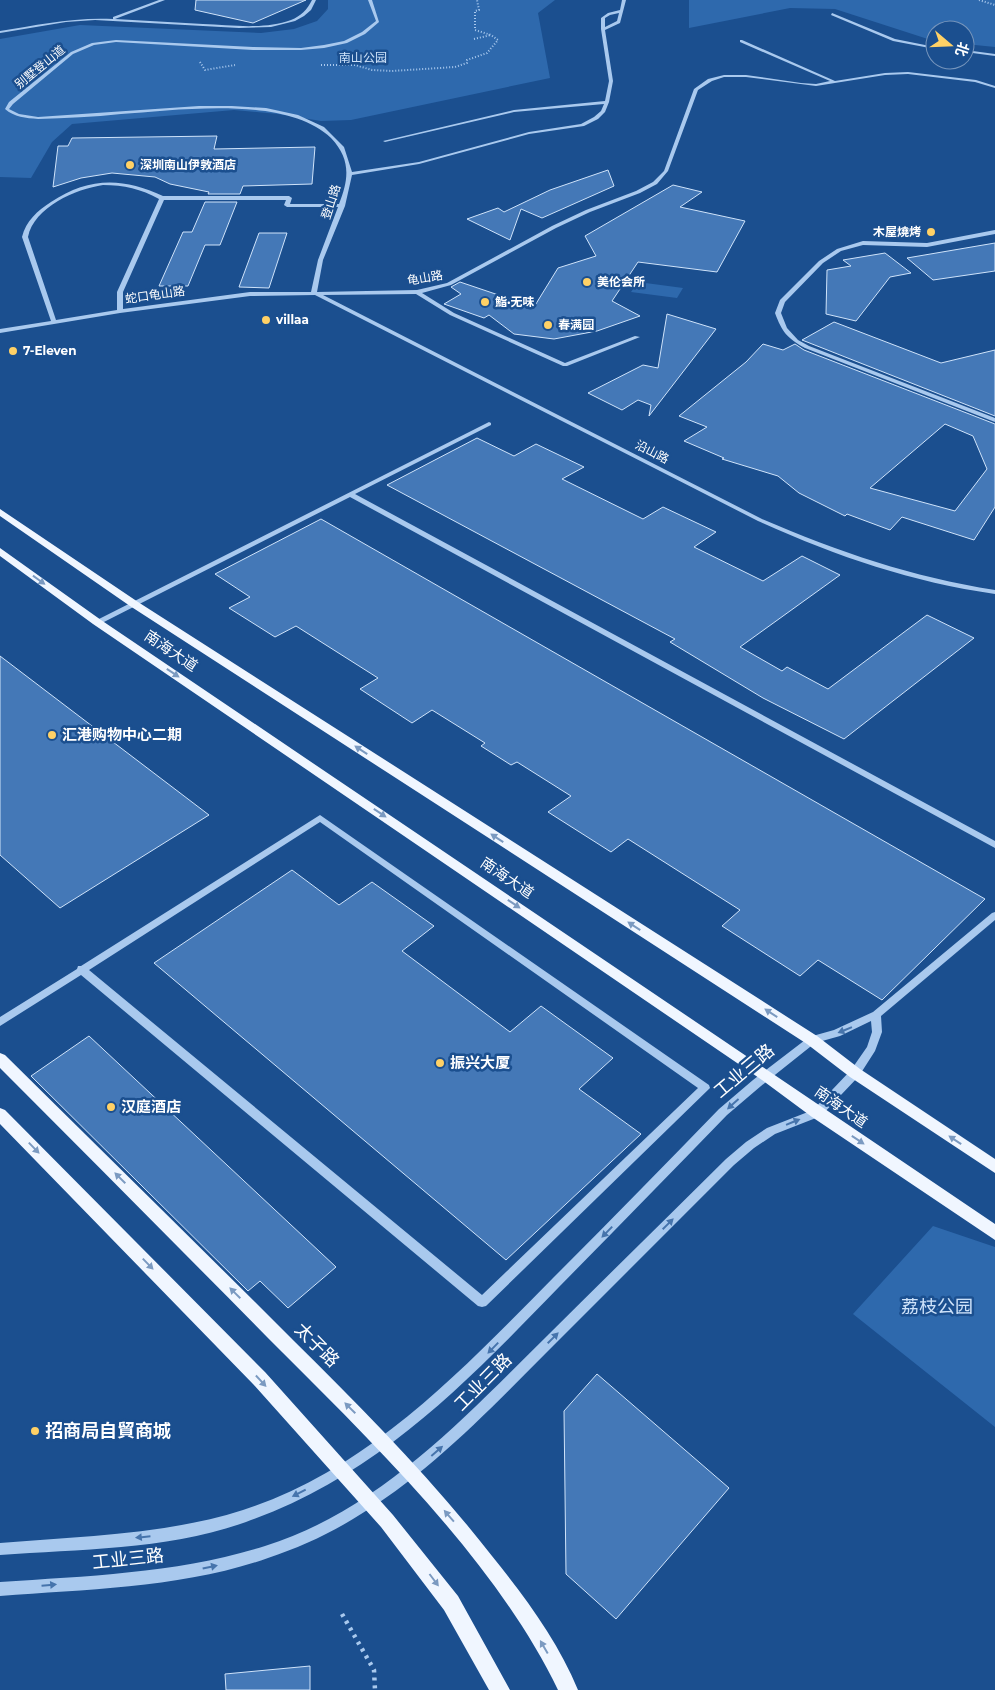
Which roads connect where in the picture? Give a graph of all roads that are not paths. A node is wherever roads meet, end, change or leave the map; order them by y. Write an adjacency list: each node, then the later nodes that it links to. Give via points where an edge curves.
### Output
1 (163, 0): 7 (street)
2 (314, 0): 7 (street, via 310,10 299,18 263,27)
3 (370, 0): 17 (street, 别墅登山道, via 378,21 370,31 325,46 295,49 116,41 93,44 72,53 7,108 12,114 38,118 206,107 256,107)
4 (624, 0): 5 (street)
5 (622, 11): 8 (street, via 619,22); 8 (street, via 605,15)
6 (832, 14): 11 (street, via 894,40)
7 (110, 20): 9 (street, via 76,20)
8 (604, 29): 16 (street, via 611,80)
9 (0, 32)
10 (741, 41): 14 (street)
11 (925, 46)
12 (975, 52): 13 (street)
13 (995, 55)
14 (835, 82): 15 (street, 龟山路, via 908,73 976,81); 23 (street, 龟山路, via 800,84 737,75 702,84 692,97 666,171 654,183 554,227 449,284)
15 (995, 87)
16 (608, 102): 18 (street, via 514,111); 19 (street, via 603,112 582,125 529,133 419,163)
17 (319, 127): 19 (street, 登山路, via 342,146)
18 (385, 141)
19 (350, 174): 21 (street, 登山路)
20 (162, 198): 21 (street, via 289,198 287,205); 25 (street, via 120,292); 26 (street, via 146,188 101,183 69,192 34,218 24,237)
21 (342, 206): 24 (street, 登山路, via 316,277)
22 (995, 232): 29 (street, via 927,245 876,243 849,246 821,262 782,301 778,313 789,335 807,347)
23 (417, 292): 24 (street, 龟山路); 28 (street, via 452,314 565,365)
24 (314, 293): 25 (street, 蛇口龟山路, via 250,294); 34 (street, 沿山路, via 805,540 892,570)
25 (120, 311): 26 (street, 蛇口龟山路)
26 (54, 322): 27 (street, 蛇口龟山路)
27 (0, 331)
28 (637, 337)
29 (995, 420)
30 (489, 424): 31 (street)
31 (351, 495): 35 (street); 37 (street)
32 (0, 512): 35 (main road, 南海大道)
33 (0, 551): 36 (main road, 南海大道, one-way to 36)
34 (995, 592)
35 (134, 604): 36 (street); 42 (main road, 南海大道, one-way to 35)
36 (97, 622): 45 (main road, 南海大道, one-way to 45)
37 (995, 845)
38 (995, 915): 40 (street, 工业三路)
39 (81, 969): 39 (street, via 320,818 705,1088 482,1302); 41 (street)
40 (876, 1015): 42 (street, 工业三路, one-way to 42, via 837,1033); 44 (street, 工业三路, via 877,1032)
41 (0, 1022)
42 (812, 1040): 44 (main road, 南海大道); 45 (street, 工业三路)
43 (0, 1059): 50 (main road, 太子路, one-way to 43)
44 (855, 1073): 46 (street, 工业三路); 48 (main road, 南海大道, one-way to 44)
45 (767, 1076): 46 (main road, 南海大道); 50 (street, 工业三路, one-way to 50, via 723,1112 471,1371)
46 (817, 1112): 49 (main road, 南海大道, one-way to 49); 52 (street, 工业三路, one-way to 46, via 481,1410 730,1162 771,1131)
47 (0, 1114): 51 (main road, one-way to 51, via 259,1378)
48 (995, 1167)
49 (995, 1233)
50 (383, 1443): 51 (street, 工业三路); 52 (main road, 太子路)
51 (342, 1470): 53 (main road); 54 (street, 工业三路, one-way to 54, via 288,1499 215,1524 144,1537)
52 (412, 1473): 53 (street, 工业三路); 57 (main road, 太子路, one-way to 52, via 512,1596)
53 (370, 1501): 55 (street, 工业三路, one-way to 53, via 127,1579 236,1561 305,1537); 56 (main road, one-way to 56, via 451,1603)
54 (0, 1549)
55 (0, 1589)
56 (500, 1690)
57 (568, 1690)

